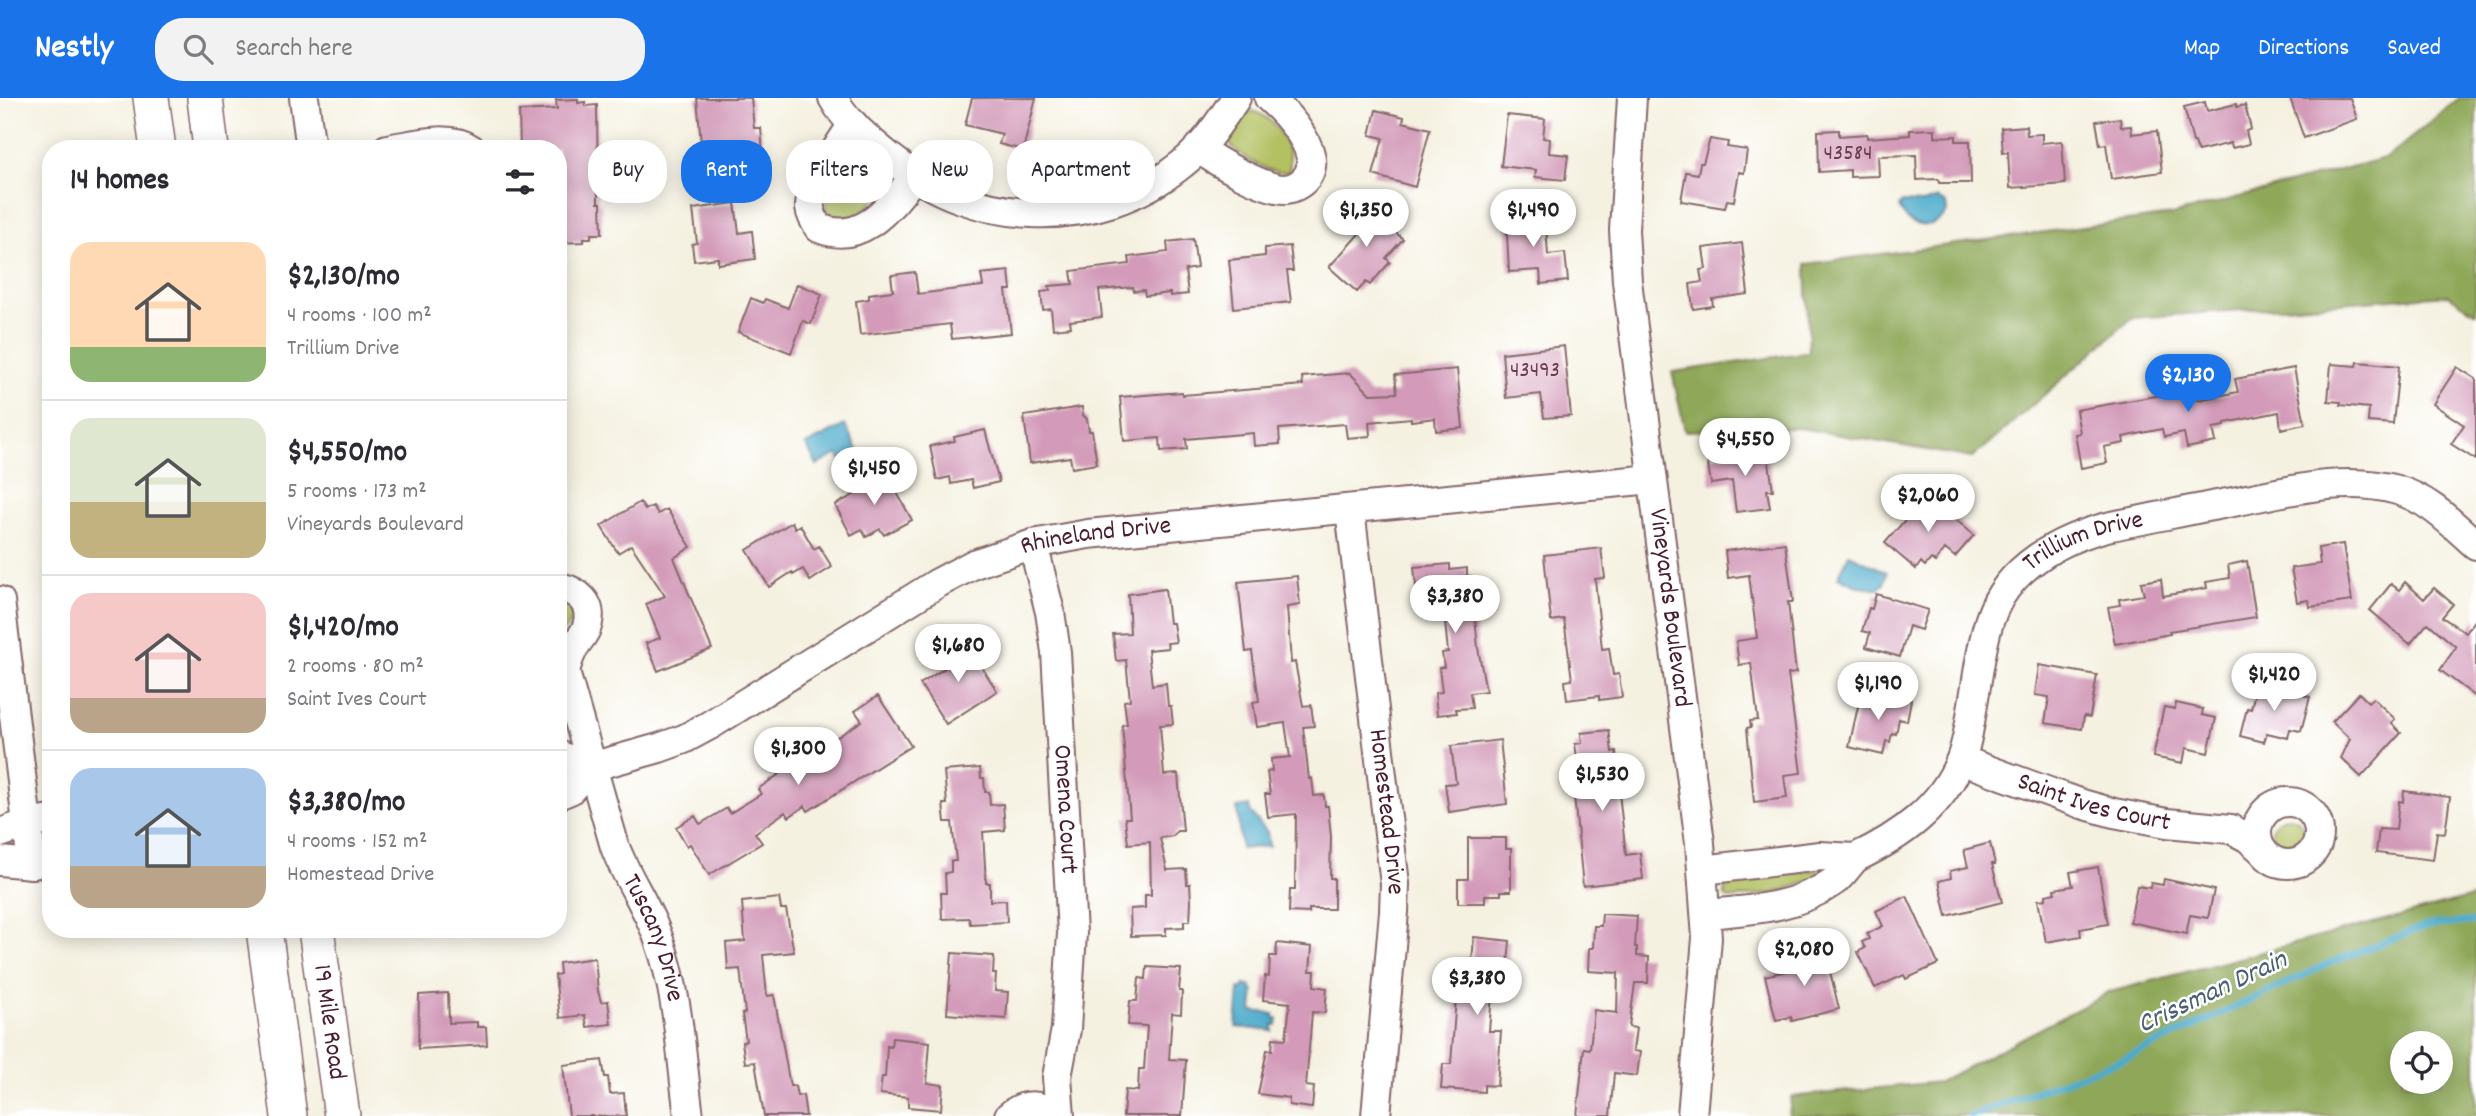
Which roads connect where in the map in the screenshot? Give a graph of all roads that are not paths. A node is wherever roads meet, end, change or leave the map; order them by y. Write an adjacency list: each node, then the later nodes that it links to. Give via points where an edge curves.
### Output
1 (152, 98): 9 (main road)
2 (205, 98): 10 (main road)
3 (304, 98): 11 (street)
4 (833, 98): 8 (street)
5 (1236, 98): 12 (street)
6 (1269, 98): 12 (street, via 1308,145 1312,159 1305,180 1284,189 1265,184)
7 (1632, 98): 16 (street, Vineyards Boulevard, via 1624,230)
8 (853, 124): 13 (street); 14 (street, via 809,205 818,228 846,234 860,230)
9 (157, 140)
10 (211, 140)
11 (311, 140)
12 (1198, 148): 15 (street, via 1183,164 1142,190 1111,203 1058,214 1024,214)
13 (907, 171)
14 (907, 186)
15 (973, 203)
16 (1652, 479): 17 (street, Rhineland Drive); 35 (street, Vineyards Boulevard)
17 (1350, 509): 18 (street, Rhineland Drive, via 1088,534); 47 (street, Homestead Drive, via 1395,884)
18 (1032, 544): 26 (street, Rhineland Drive, via 974,564 936,584 684,739); 41 (street, Omena Court, via 1051,612 1072,933)
19 (2476, 545): 25 (street, Trillium Drive, via 2417,498 2389,488 2359,485 2311,487 2083,533 2029,563 1990,618)
20 (567, 588): 22 (street, via 582,596 589,624)
21 (0, 601): 29 (street)
22 (567, 655)
23 (567, 671): 26 (street, Tuscany Drive)
24 (567, 758): 26 (street)
25 (1961, 760): 30 (street, Saint Ives Court, via 2114,813); 32 (street, Trillium Drive, via 1932,806 1902,832)
26 (591, 767): 27 (street, Rhineland Drive); 45 (street, Tuscany Drive, via 622,867 659,938 668,968)
27 (567, 792)
28 (2274, 806): 30 (street); 31 (street, via 2258,830); 31 (street, Saint Ives Court, via 2304,806 2317,822 2318,842 2306,858 2287,864)
29 (26, 826): 34 (street)
30 (2231, 829): 31 (street, Saint Ives Court)
31 (2262, 850)
32 (1855, 858): 35 (street, via 1820,856); 36 (street, Trillium Drive, via 1835,881 1809,895 1781,905)
33 (0, 861): 34 (street)
34 (42, 862)
35 (1703, 870): 36 (street, Vineyards Boulevard)
36 (1707, 914): 48 (street, Vineyards Boulevard, via 1706,980)
37 (265, 938): 43 (main road, 19 Mile Road)
38 (268, 938): 39 (main road, via 287,955 304,953)
39 (316, 938)
40 (317, 938): 44 (main road, 19 Mile Road)
41 (1058, 1077): 42 (street, Omena Court, via 1043,1094); 46 (street, Omena Court)
42 (1017, 1111): 46 (street, Omena Court, via 1036,1105)
43 (289, 1116)
44 (342, 1116)
45 (689, 1116)
46 (1058, 1116)
47 (1376, 1116)
48 (1692, 1116)

